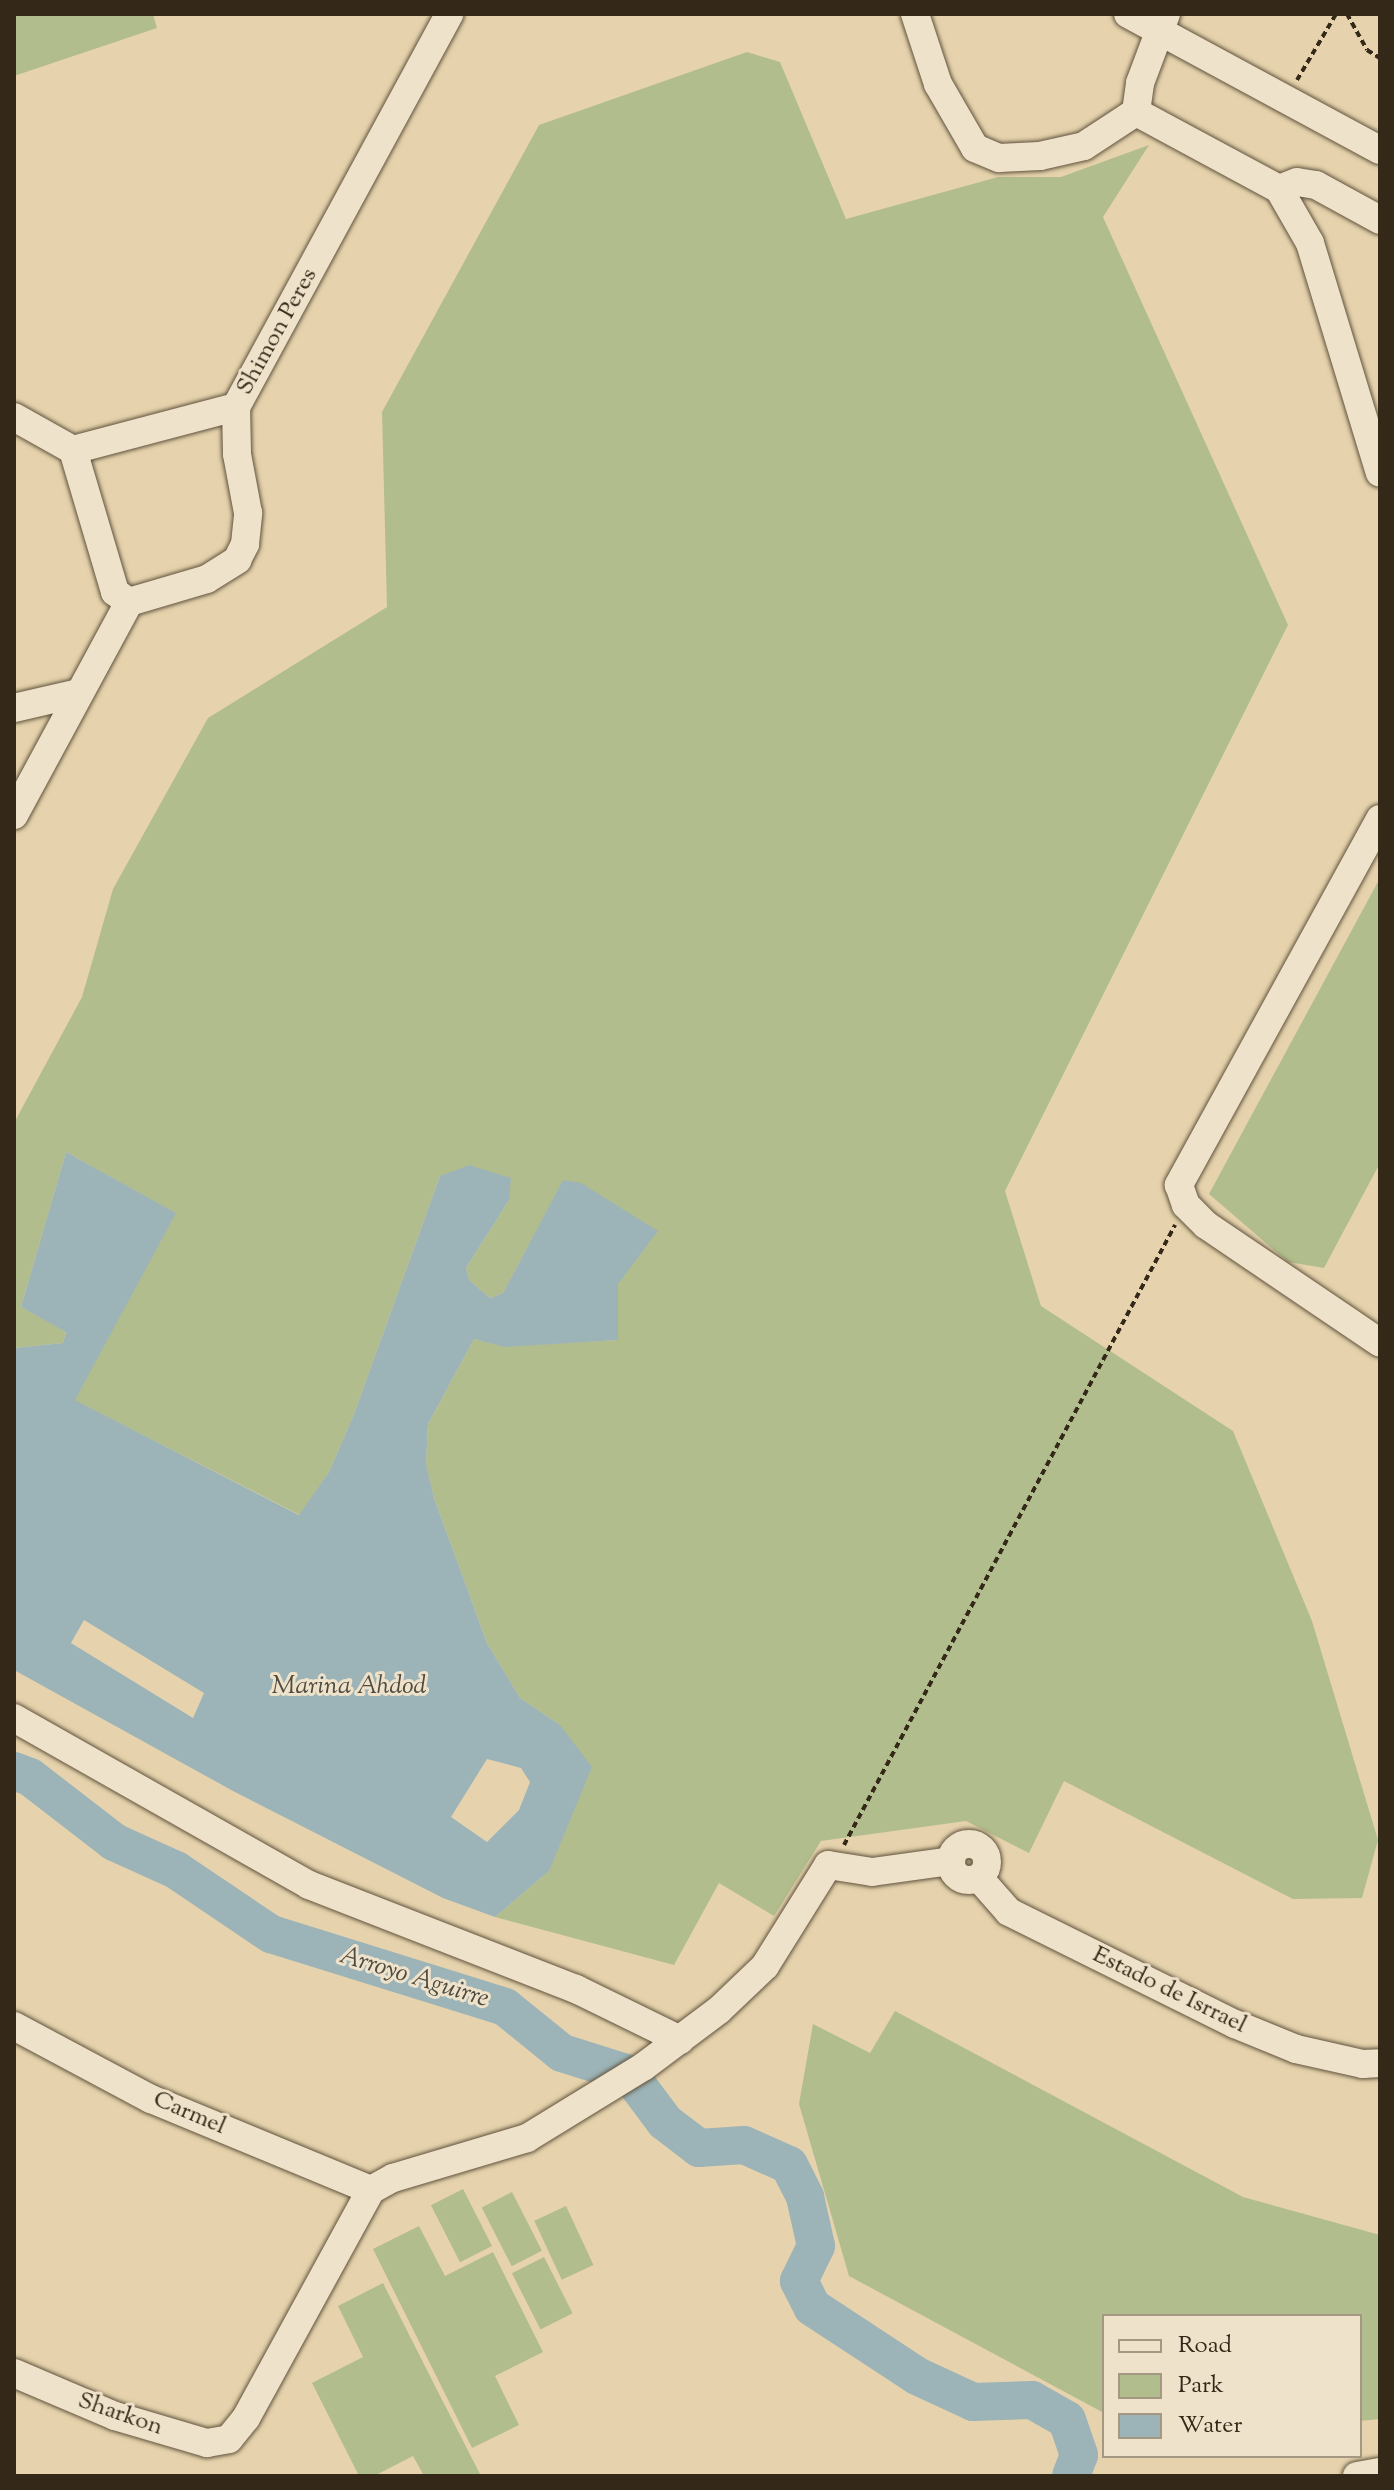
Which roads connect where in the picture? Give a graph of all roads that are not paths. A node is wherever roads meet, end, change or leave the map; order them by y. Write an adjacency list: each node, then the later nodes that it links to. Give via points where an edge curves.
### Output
1 (449, 14): 9 (street, Shimon Peres)
2 (915, 14): 5 (street, via 938,84 975,148 999,158 1040,156 1084,146)
3 (1128, 14): 4 (street)
4 (1162, 22): 5 (street); 6 (street, via 1285,99)
5 (1136, 112): 7 (street)
6 (1380, 150)
7 (1279, 189): 8 (street, via 1297,182 1316,185); 12 (street, via 1310,243)
8 (1380, 220)
9 (236, 407): 11 (street); 13 (street, Shimon Peres, via 237,454 248,513 245,544 237,560 207,579)
10 (14, 417): 11 (street)
11 (73, 450): 13 (street, via 115,592)
12 (1380, 473)
13 (129, 602): 14 (street, via 123,622)
14 (79, 693): 15 (street); 16 (street)
15 (14, 708)
16 (14, 815)
17 (1380, 819): 18 (street, via 1179,1185 1186,1205 1206,1225)
18 (1380, 1343)
19 (14, 1718): 21 (street, via 309,1885 576,1989)
20 (14, 2026): 23 (street, Carmel, via 151,2099)
21 (680, 2040): 22 (street, Estado de Isrrael, via 765,1966 828,1865 872,1872 951,1861 962,1879 979,1878 1009,1912 1235,2024 1296,2049); 23 (street, via 527,2138 393,2178)
22 (1380, 2063)
23 (371, 2190): 24 (street, Sharkon, via 246,2418 229,2439 207,2443 115,2416)
24 (14, 2373)
25 (1380, 2472): 26 (street)
26 (1357, 2476)

